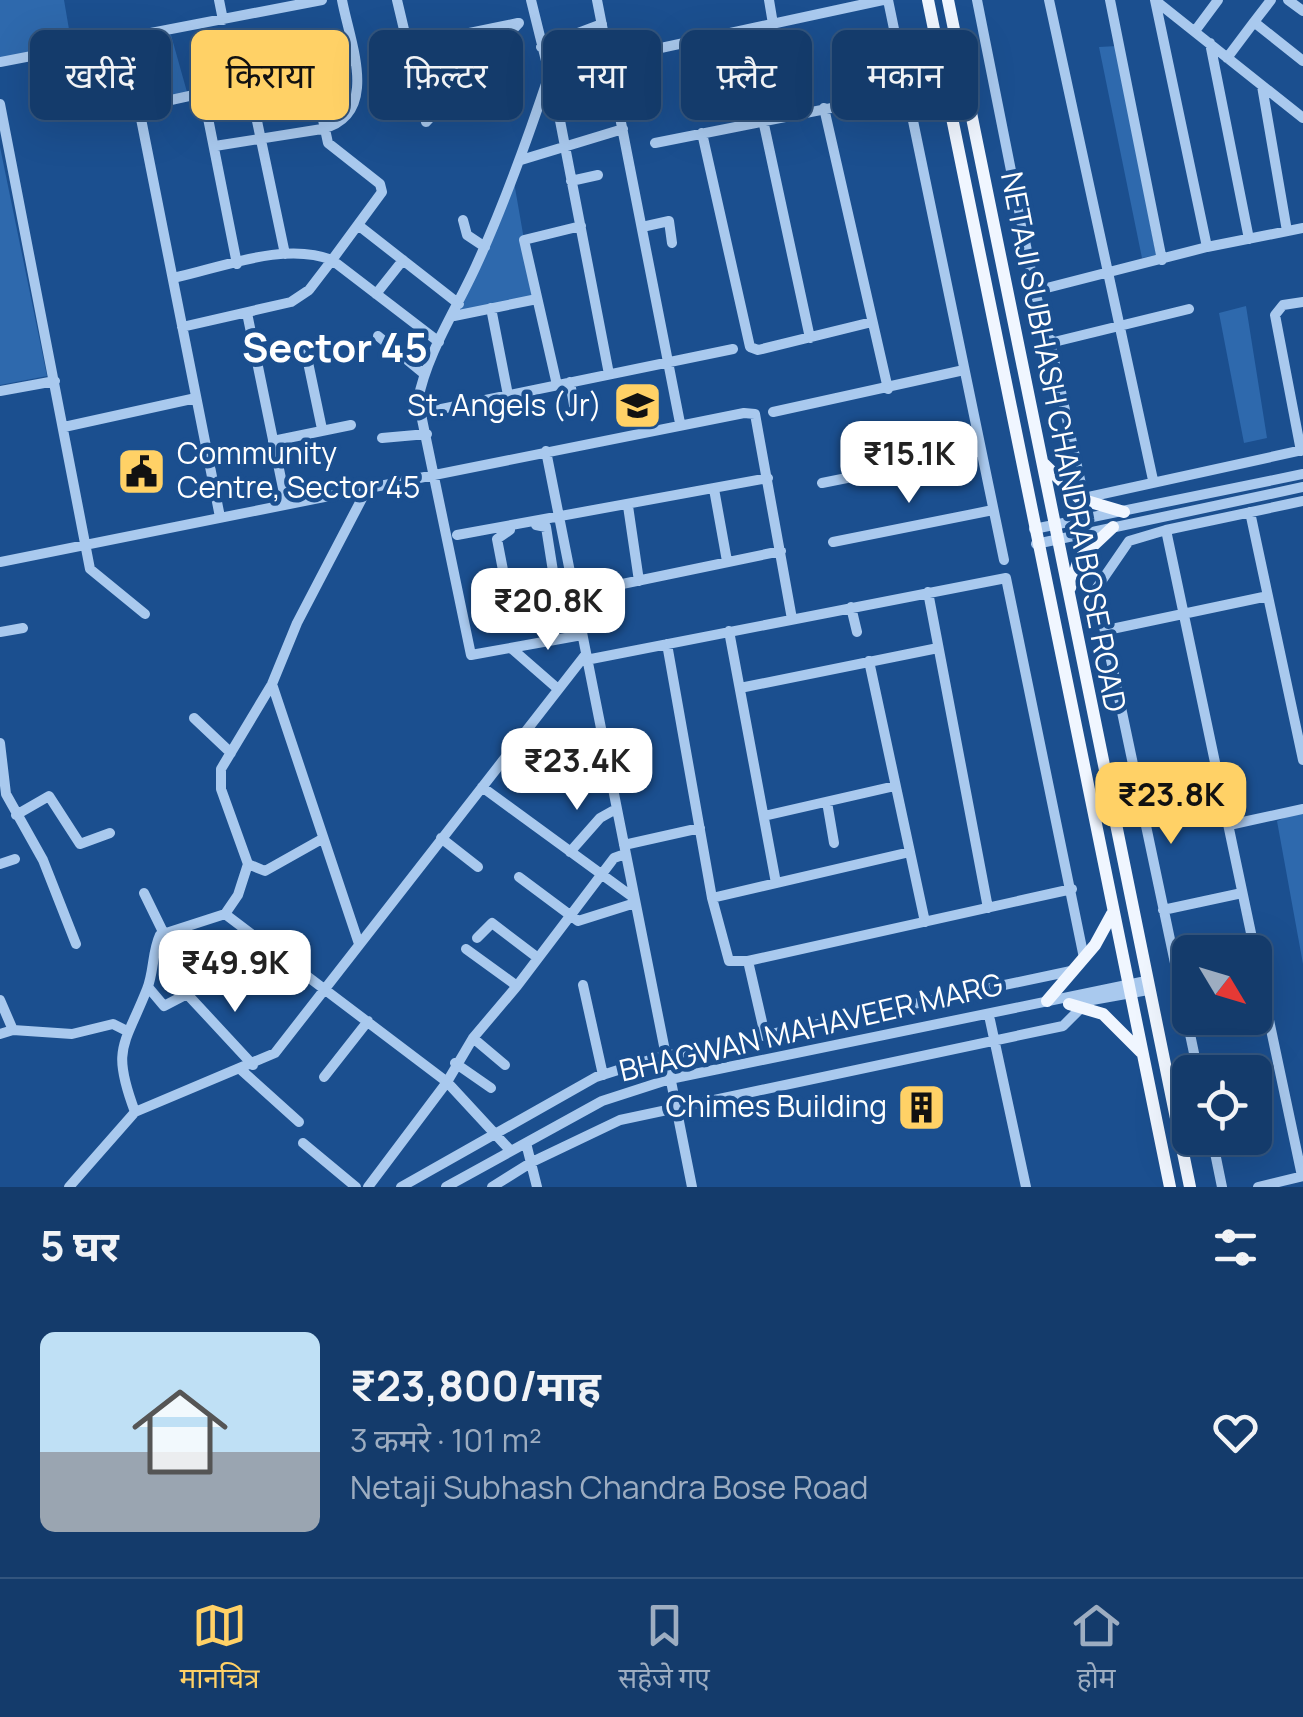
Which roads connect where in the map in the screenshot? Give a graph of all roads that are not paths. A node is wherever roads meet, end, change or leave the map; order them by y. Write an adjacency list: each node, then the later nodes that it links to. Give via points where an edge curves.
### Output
1 (219, 0): 19 (street)
2 (322, 0): 19 (street)
3 (342, 0): 38 (street)
4 (396, 0): 26 (street)
5 (531, 0): 20 (street)
6 (597, 0): 23 (street)
7 (769, 0): 24 (street)
8 (885, 0): 24 (street); 30 (street)
9 (928, 0): 146 (main road, NETAJI SUBHASH CHANDRA BOSE ROAD)
10 (948, 0): 125 (main road, NETAJI SUBHASH CHANDRA BOSE ROAD)
11 (977, 0): 84 (street)
12 (1049, 0): 82 (street)
13 (1110, 0): 80 (street)
14 (1155, 0): 31 (street); 76 (street)
15 (1218, 0): 31 (street)
16 (1271, 0): 21 (street)
17 (1288, 0): 18 (street)
18 (1303, 11)
19 (223, 20): 25 (street)
20 (534, 20): 22 (street); 33 (street)
21 (1254, 22): 37 (street); 40 (street)
22 (519, 23): 27 (street); 28 (street)
23 (602, 24): 29 (street); 33 (street)
24 (773, 24): 34 (street)
25 (169, 30)
26 (403, 30)
27 (485, 30)
28 (512, 30)
29 (603, 30)
30 (892, 30)
31 (1194, 31): 32 (street)
32 (1210, 43): 37 (street); 73 (street)
33 (540, 46): 35 (street)
34 (661, 47)
35 (543, 54)
36 (30, 56): 41 (street)
37 (1227, 58): 42 (street)
38 (352, 60): 39 (street); 57 (street, via 358,102 344,119)
39 (349, 61)
40 (1303, 61)
41 (0, 62)
42 (1262, 84): 48 (street); 72 (street)
43 (543, 93): 64 (street)
44 (0, 104): 105 (street)
45 (832, 107): 46 (street)
46 (824, 108): 47 (street); 92 (street)
47 (812, 110)
48 (1303, 118)
49 (142, 120): 83 (street)
50 (209, 120): 63 (street)
51 (257, 120): 60 (street)
52 (320, 120): 57 (street)
53 (558, 120): 62 (street)
54 (621, 120): 58 (street)
55 (763, 120): 59 (street); 96 (street)
56 (913, 120): 102 (street)
57 (322, 129): 60 (street); 68 (street, via 333,149 382,188)
58 (623, 130): 62 (street); 70 (street)
59 (702, 133): 61 (street); 96 (street, via 747,342 758,350)
60 (261, 138): 63 (street); 77 (street)
61 (655, 143)
62 (562, 145): 64 (street); 66 (street)
63 (215, 146): 81 (street)
64 (521, 160): 75 (street)
65 (598, 175): 66 (street)
66 (571, 181): 69 (street)
67 (463, 220): 75 (street, via 468,235)
68 (358, 224): 78 (street); 79 (street)
69 (582, 226): 86 (street, via 524,240); 104 (street)
70 (642, 227): 74 (street, via 669,221); 101 (street)
71 (1303, 228): 72 (street)
72 (1287, 230): 73 (street)
73 (1249, 239): 76 (street)
74 (672, 243)
75 (484, 247): 90 (street)
76 (1207, 247): 80 (street)
77 (285, 254): 78 (street); 81 (street)
78 (332, 260): 85 (street); 91 (street, via 301,298)
79 (403, 260): 85 (street); 90 (street)
80 (1162, 260): 82 (street)
81 (236, 264): 83 (street)
82 (1106, 275): 84 (street); 93 (street)
83 (172, 278): 94 (street)
84 (1035, 292): 97 (street)
85 (376, 294): 98 (street)
86 (537, 299): 88 (street); 107 (street)
87 (1303, 302): 124 (street, via 1283,305 1275,315)
88 (491, 308): 90 (street); 110 (street)
89 (1190, 309): 93 (street)
90 (456, 310): 98 (street)
91 (247, 313): 94 (street); 100 (street)
92 (872, 322): 96 (street); 108 (street)
93 (1118, 326): 97 (street); 129 (street)
94 (182, 328): 111 (street)
95 (378, 336): 103 (street)
96 (810, 338)
97 (1050, 340): 129 (street, via 1084,498)
98 (438, 342): 103 (street)
99 (732, 349): 101 (street)
100 (256, 353): 118 (street, via 304,348); 121 (street)
101 (668, 362): 104 (street); 115 (street)
102 (964, 370): 108 (street); 123 (street)
103 (424, 373): 114 (street)
104 (609, 374): 106 (street)
105 (55, 381): 109 (street); 117 (street)
106 (570, 382): 107 (street); 112 (street)
107 (557, 385): 110 (street)
108 (888, 389): 113 (street)
109 (0, 391)
110 (508, 395): 114 (street)
111 (196, 398): 117 (street); 141 (street)
112 (575, 411)
113 (774, 412)
114 (422, 413): 119 (street)
115 (680, 423): 122 (street); 128 (street, via 755,414)
116 (352, 425): 118 (street)
117 (64, 427): 148 (street)
118 (322, 429): 121 (street)
119 (427, 434): 120 (street); 126 (street)
120 (382, 438)
121 (274, 441): 135 (street)
122 (546, 450): 126 (street); 140 (street)
123 (981, 451): 130 (street); 137 (street)
124 (1302, 451): 129 (street)
125 (1042, 462): 138 (main road, via 1080,499); 144 (main road, NETAJI SUBHASH CHANDRA BOSE ROAD)
126 (436, 472): 131 (street); 171 (street, via 471,655)
127 (1303, 474): 138 (street)
128 (768, 478): 133 (street); 149 (street)
129 (1153, 480)
130 (822, 483)
131 (368, 487): 135 (street); 175 (street)
132 (1303, 487): 142 (street)
133 (714, 489): 136 (street); 151 (street)
134 (1303, 501): 139 (street)
135 (286, 503): 141 (street)
136 (628, 506): 140 (street); 153 (street)
137 (993, 510): 147 (street); 150 (street)
138 (1124, 512): 144 (street)
139 (1250, 512): 143 (street); 158 (street)
140 (559, 517): 145 (street); 155 (street)
141 (220, 518): 148 (street)
142 (1113, 528): 144 (street); 157 (main road, via 1079,559)
143 (1166, 530): 161 (street); 165 (street, via 1129,541 1100,580 1097,599)
144 (1056, 533): 146 (street); 157 (main road, NETAJI SUBHASH CHANDRA BOSE ROAD)
145 (457, 535)
146 (1035, 536): 215 (main road, NETAJI SUBHASH CHANDRA BOSE ROAD)
147 (832, 542)
148 (87, 544): 152 (street); 162 (street, via 90,569)
149 (781, 550): 151 (street); 163 (street)
150 (1004, 560)
151 (726, 561): 153 (street)
152 (0, 562)
153 (639, 581): 155 (street)
154 (555, 584): 154 (street, via 508,592 499,534 544,525); 155 (street)
155 (573, 588): 159 (street); 169 (street)
156 (928, 592): 160 (street); 172 (street); 207 (street, via 1002,576 1008,582)
157 (1068, 593): 231 (main road, NETAJI SUBHASH CHANDRA BOSE ROAD)
158 (1268, 596): 161 (street); 181 (street)
159 (511, 600)
160 (852, 607): 163 (street); 168 (street)
161 (1184, 612): 165 (street); 184 (street)
162 (146, 614)
163 (792, 619): 167 (street)
164 (23, 628): 166 (street)
165 (1108, 630): 186 (street)
166 (0, 632)
167 (729, 632): 170 (street); 176 (street)
168 (856, 632)
169 (582, 635): 171 (street); 173 (street)
170 (668, 644): 173 (street); 192 (street)
171 (511, 648): 177 (street)
172 (938, 648): 174 (street); 212 (street)
173 (586, 657): 177 (street); 187 (street)
174 (868, 661): 176 (street); 182 (street)
175 (272, 684): 180 (street); 195 (street)
176 (740, 688): 190 (street)
177 (558, 689): 183 (street)
178 (194, 718): 180 (street)
179 (0, 742): 189 (street, via 4,786)
180 (231, 753): 202 (street, via 219,780)
181 (1303, 760)
182 (896, 786): 185 (street); 199 (street)
183 (482, 787): 194 (street); 198 (street)
184 (1222, 792): 186 (street); 191 (street)
185 (827, 802): 190 (street); 196 (street)
186 (1142, 808): 213 (street)
187 (616, 809): 197 (street); 198 (street)
188 (1303, 809): 191 (street)
189 (16, 815): 193 (street, via 49,796 80,844); 221 (street, via 43,860)
190 (764, 816): 206 (street)
191 (1228, 825): 209 (street)
192 (700, 828): 197 (street); 210 (street)
193 (110, 833)
194 (442, 838): 203 (street); 222 (street)
195 (322, 840): 202 (street, via 265,871); 222 (street)
196 (834, 843)
197 (624, 849): 204 (street); 211 (street)
198 (570, 852): 204 (street)
199 (910, 852): 206 (street); 217 (street)
200 (15, 860): 201 (street)
201 (0, 864)
202 (248, 864): 214 (street)
203 (478, 867)
204 (602, 876): 211 (street); 216 (street)
205 (519, 878): 216 (street)
206 (776, 883): 210 (street)
207 (1072, 889): 212 (street); 225 (street)
208 (144, 893): 218 (street)
209 (1242, 893): 213 (street); 219 (street)
210 (712, 898): 226 (street, via 725,956 735,963)
211 (634, 901): 216 (street, via 586,922); 249 (street)
212 (988, 908): 217 (street)
213 (1162, 910): 248 (street)
214 (225, 914): 218 (street); 232 (street)
215 (1112, 914): 225 (main road); 233 (main road, NETAJI SUBHASH CHANDRA BOSE ROAD)
216 (570, 916): 224 (street)
217 (925, 922): 226 (street)
218 (160, 934): 229 (street); 234 (street, via 190,987)
219 (1251, 935)
220 (478, 938): 224 (street, via 492,923)
221 (76, 944)
222 (358, 944): 232 (street)
223 (466, 949): 230 (street)
224 (538, 958): 230 (street)
225 (1084, 958): 227 (main road)
226 (748, 960): 244 (street)
227 (1072, 971): 236 (main road); 244 (street)
228 (583, 985): 254 (street)
229 (148, 986): 234 (street, via 164,1006); 241 (street)
230 (517, 986): 246 (street)
231 (1147, 986): 233 (street, BHAGWAN MAHAVEER MARG); 256 (main road, NETAJI SUBHASH CHANDRA BOSE ROAD)
232 (325, 988): 239 (street); 251 (street, via 275,1053)
233 (1130, 989): 236 (street, BHAGWAN MAHAVEER MARG); 237 (street, BHAGWAN MAHAVEER MARG); 247 (main road, NETAJI SUBHASH CHANDRA BOSE ROAD)
234 (187, 994): 251 (street)
235 (0, 1000): 240 (street)
236 (1047, 1001): 259 (street, BHAGWAN MAHAVEER MARG)
237 (1076, 1005): 238 (street, BHAGWAN MAHAVEER MARG); 245 (street, via 1064,1026); 247 (main road, via 1103,1014)
238 (990, 1020): 245 (street); 259 (street, BHAGWAN MAHAVEER MARG)
239 (368, 1021): 255 (street); 258 (street)
240 (12, 1030): 241 (street, via 72,1034 112,1024); 243 (street)
241 (125, 1030): 262 (street, via 121,1065)
242 (1272, 1032): 272 (street)
243 (0, 1034)
244 (764, 1036): 249 (street)
245 (994, 1037): 261 (street); 282 (street)
246 (473, 1038): 250 (street); 252 (street)
247 (1143, 1053): 257 (main road, NETAJI SUBHASH CHANDRA BOSE ROAD)
248 (1194, 1055)
249 (666, 1056): 254 (street); 259 (street)
250 (455, 1063): 258 (street); 260 (street)
251 (253, 1064): 253 (street)
252 (505, 1064)
253 (239, 1068): 262 (street); 264 (street)
254 (603, 1074): 263 (street)
255 (324, 1077)
256 (1167, 1077): 257 (main road); 284 (main road, NETAJI SUBHASH CHANDRA BOSE ROAD)
257 (1148, 1080): 283 (main road, NETAJI SUBHASH CHANDRA BOSE ROAD)
258 (447, 1082): 266 (street); 276 (street)
259 (671, 1082): 261 (street); 265 (street, BHAGWAN MAHAVEER MARG, via 602,1101); 268 (street, BHAGWAN MAHAVEER MARG)
260 (490, 1088)
261 (675, 1107): 271 (street, via 620,1120); 281 (street)
262 (134, 1112): 274 (street)
263 (536, 1114): 265 (street); 266 (street)
264 (300, 1122)
265 (543, 1132): 269 (street, BHAGWAN MAHAVEER MARG)
266 (500, 1134): 269 (street); 277 (street)
267 (302, 1143): 275 (street)
268 (527, 1147): 271 (street); 273 (street, BHAGWAN MAHAVEER MARG)
269 (509, 1149): 278 (street, BHAGWAN MAHAVEER MARG)
270 (1215, 1155): 285 (street)
271 (532, 1162): 279 (street); 280 (street)
272 (1303, 1176): 286 (street)
273 (464, 1186)
274 (69, 1187)
275 (356, 1187)
276 (368, 1187)
277 (401, 1187)
278 (446, 1187)
279 (492, 1187)
280 (537, 1187)
281 (692, 1187)
282 (1026, 1187)
283 (1170, 1187)
284 (1190, 1187)
285 (1222, 1187)
286 (1258, 1187)

